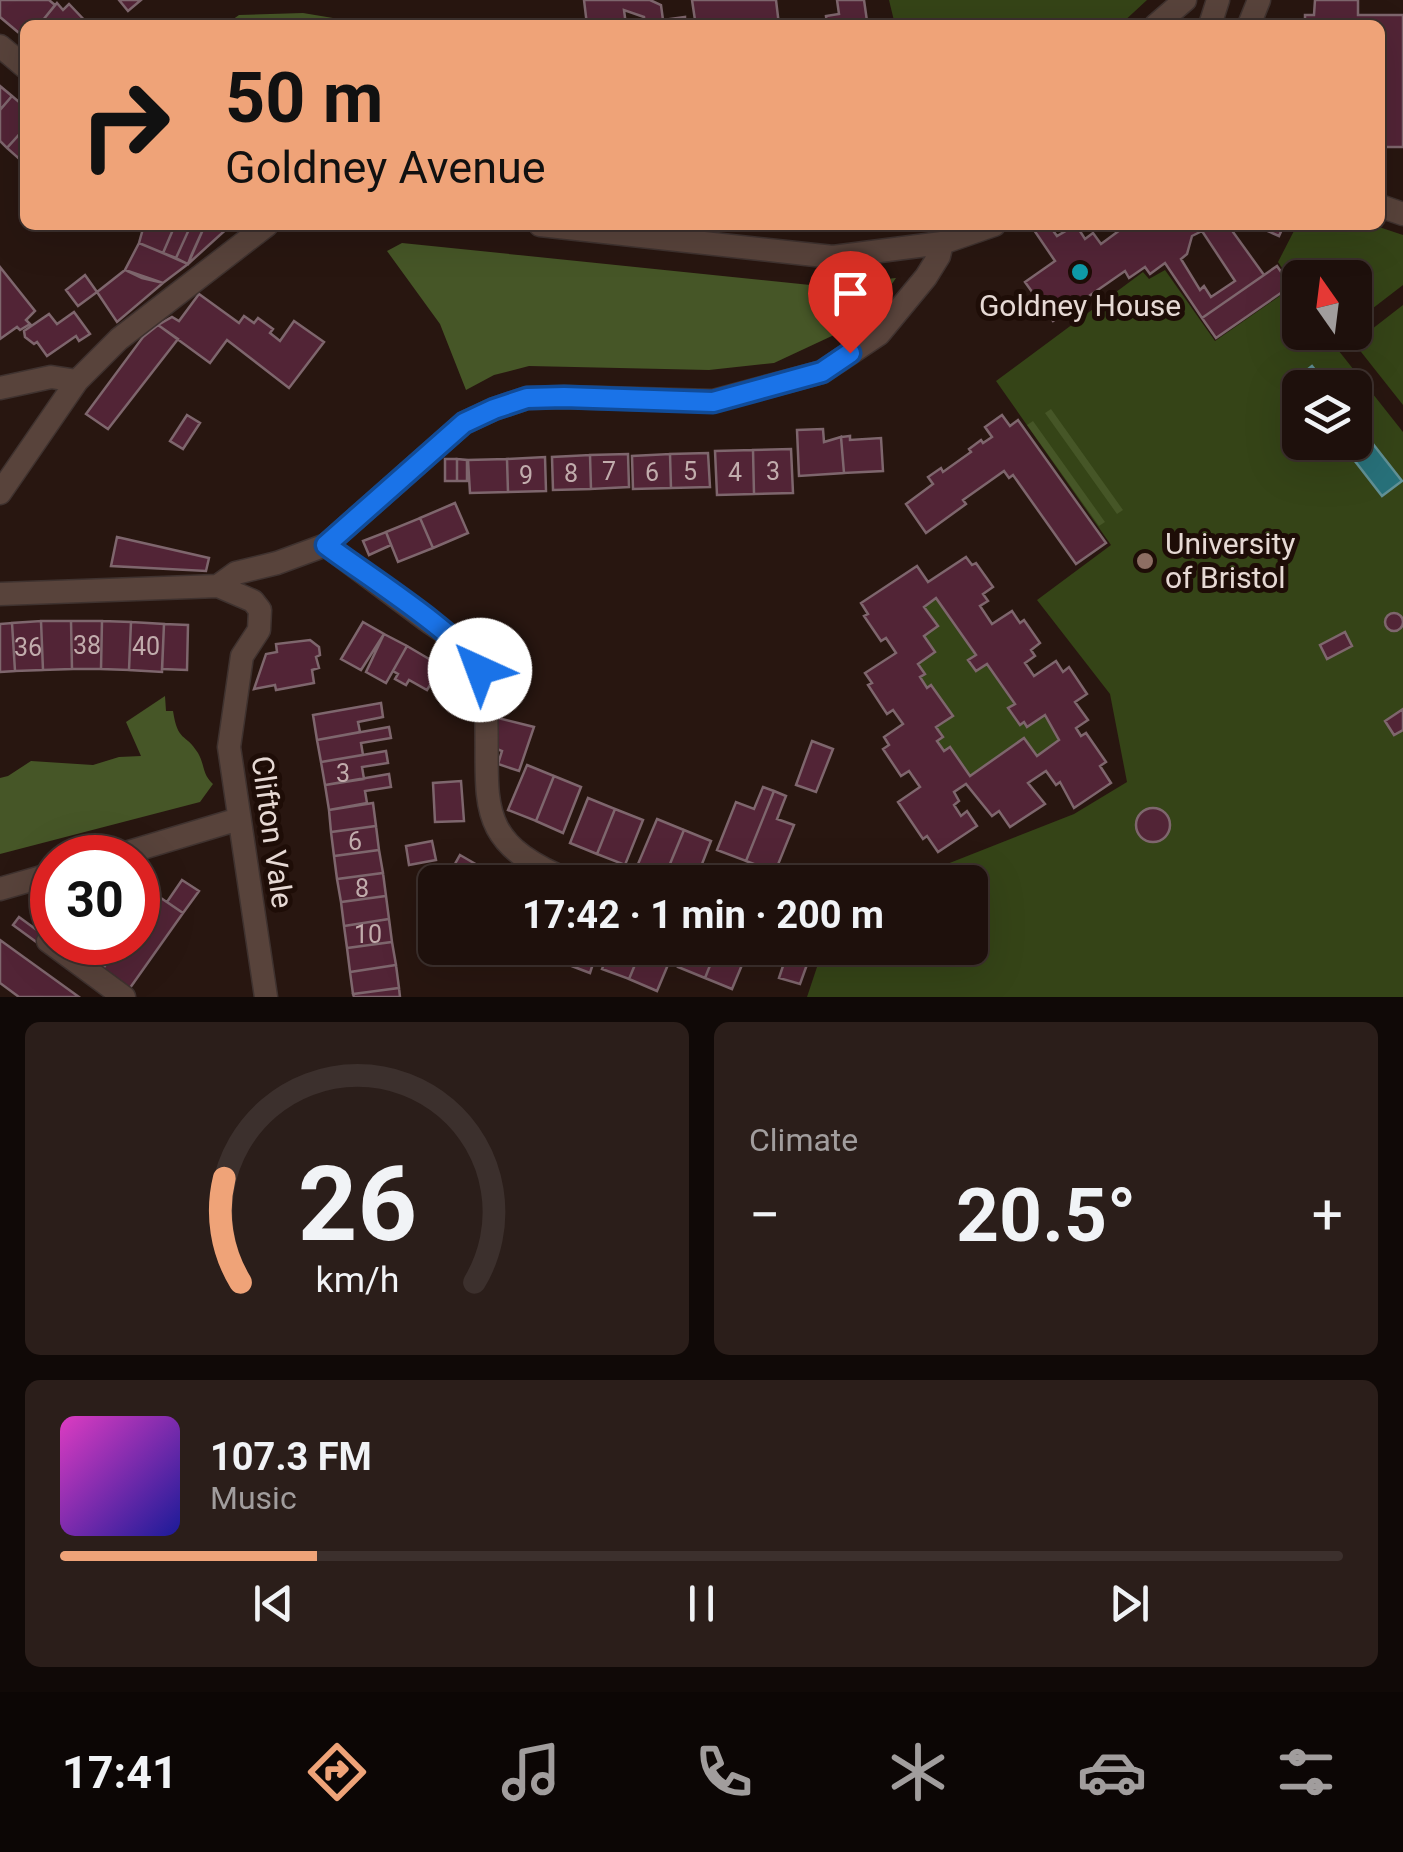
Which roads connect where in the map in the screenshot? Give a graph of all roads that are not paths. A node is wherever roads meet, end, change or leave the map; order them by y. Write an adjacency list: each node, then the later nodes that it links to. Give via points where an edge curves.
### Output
1 (1185, 0): 2 (street)
2 (1162, 20)
3 (0, 46): 4 (street)
4 (20, 63)
5 (260, 230): 9 (street, via 119,339)
6 (613, 230): 8 (street, via 833,258)
7 (980, 230): 8 (street)
8 (942, 243): 12 (street, via 926,278 879,334 822,372 713,402 545,397 494,409 464,423)
9 (77, 381): 10 (street, via 51,377); 11 (street)
10 (0, 388)
11 (0, 492)
12 (326, 545): 13 (street, via 236,573); 17 (street, via 474,659 485,689 485,783 493,820 506,840)
13 (218, 586): 14 (street); 15 (street, Clifton Vale, via 260,610 259,630 242,656 229,748)
14 (0, 594)
15 (239, 819): 16 (street); 24 (street, Clifton Vale)
16 (160, 843)
17 (539, 865)
18 (30, 880): 19 (street)
19 (0, 889)
20 (80, 965): 22 (street)
21 (86, 965): 22 (street)
22 (84, 968): 23 (street)
23 (124, 997)
24 (266, 997)

